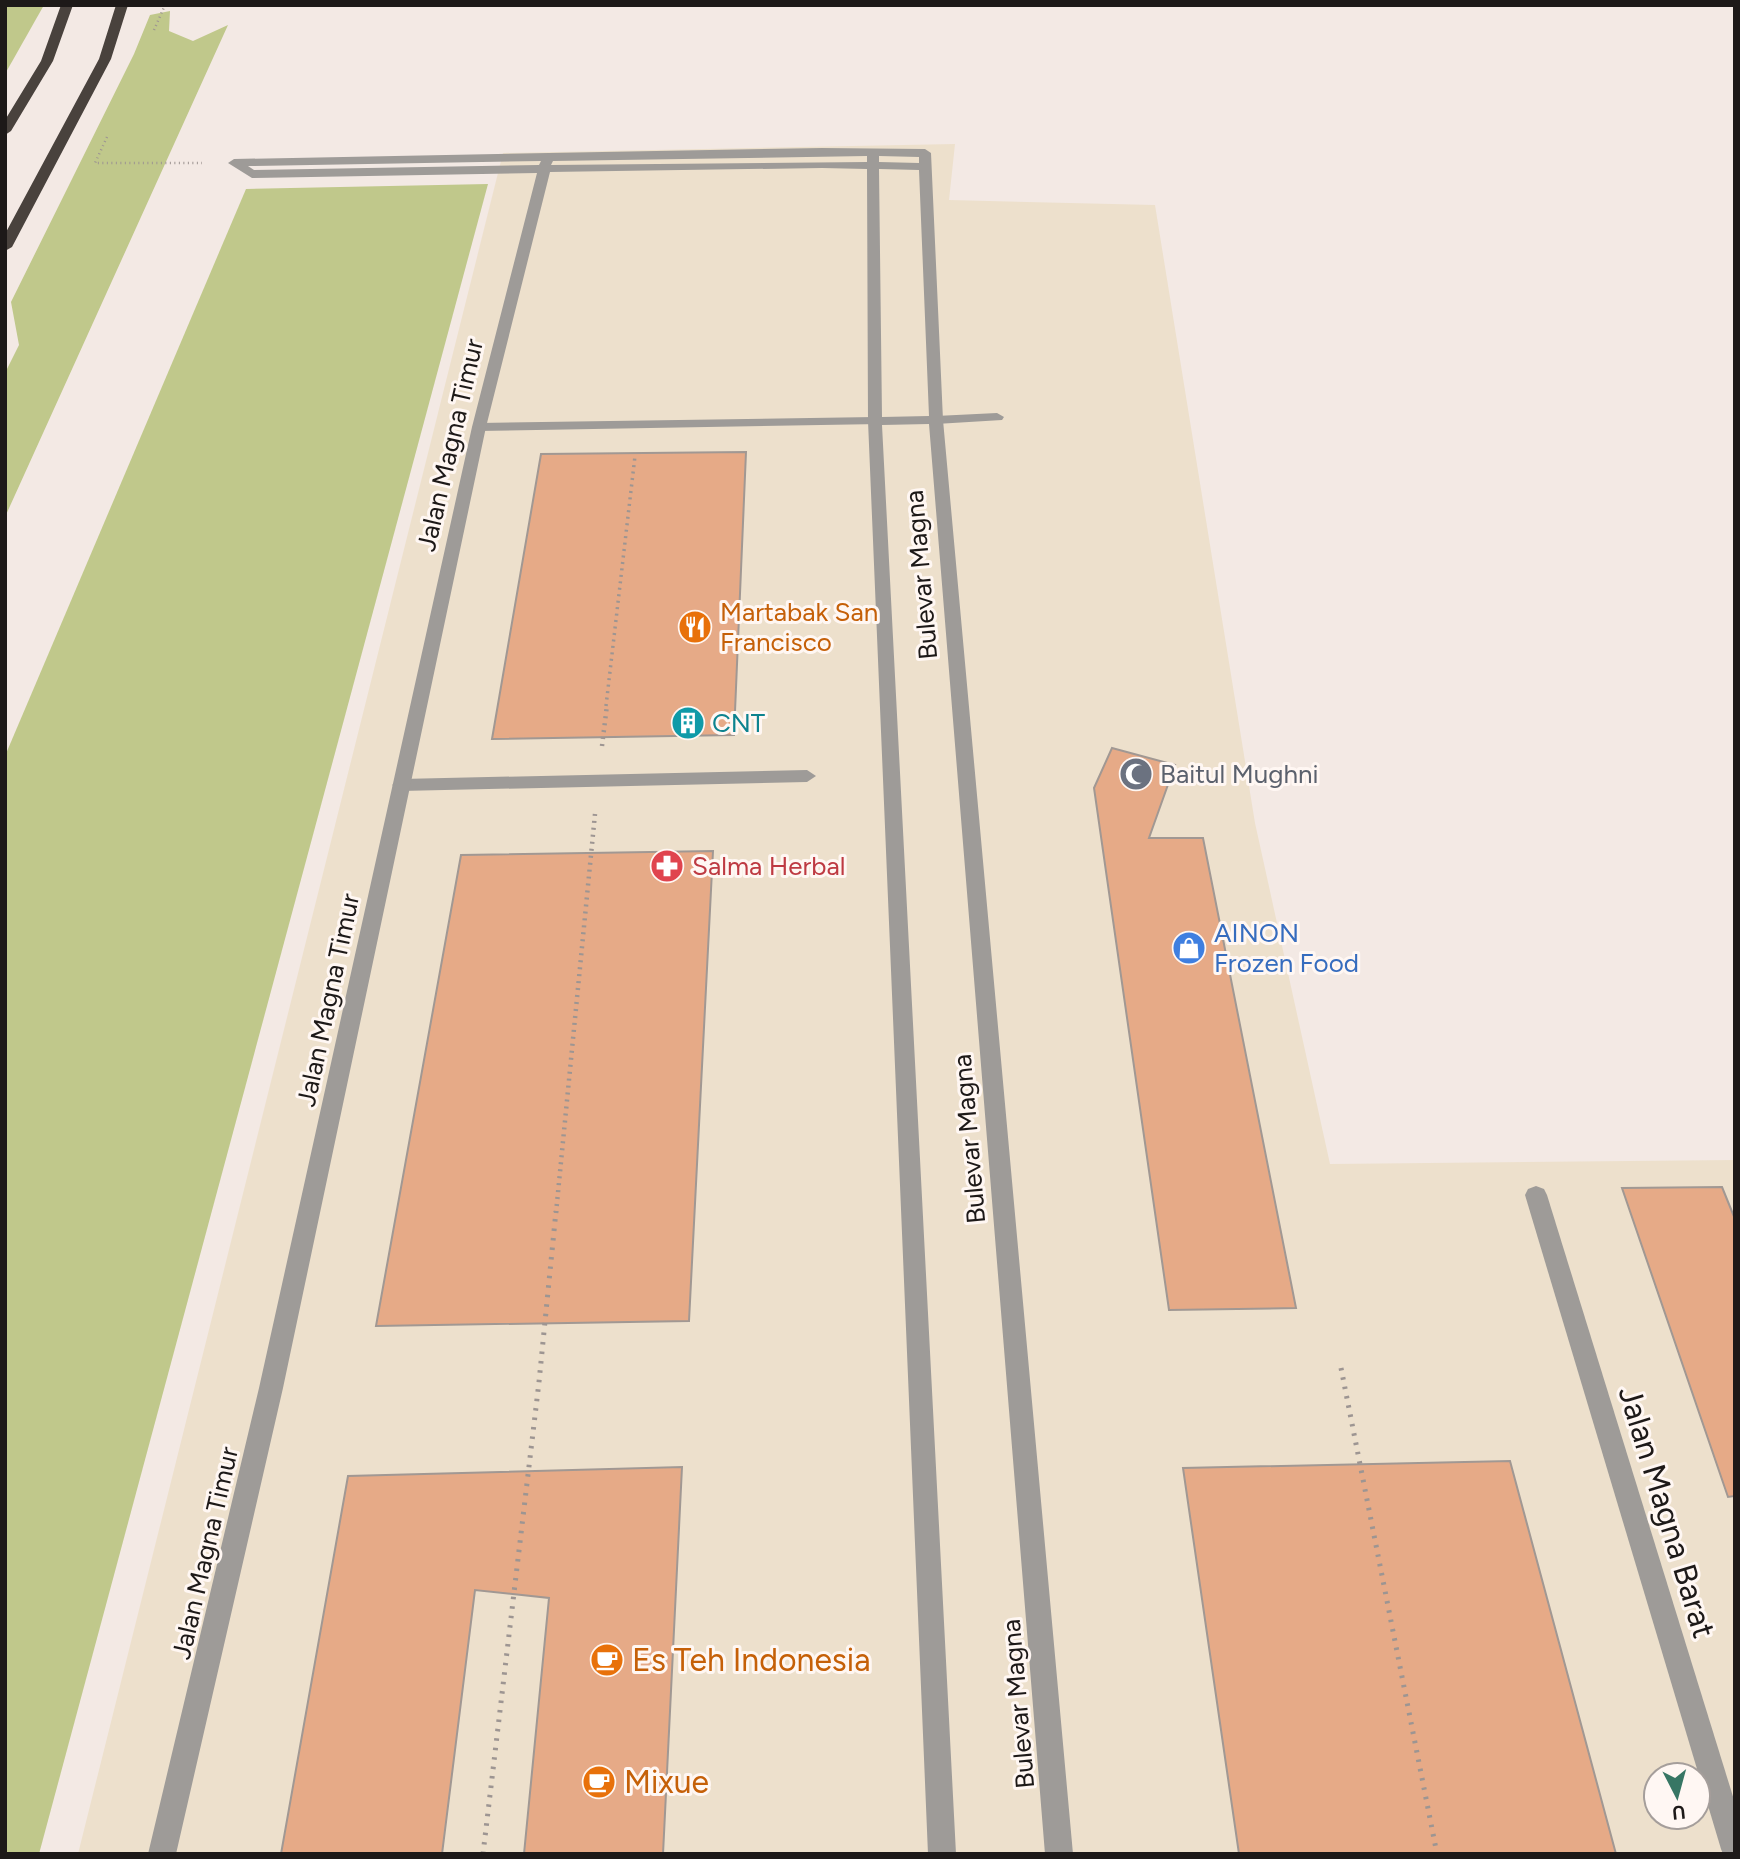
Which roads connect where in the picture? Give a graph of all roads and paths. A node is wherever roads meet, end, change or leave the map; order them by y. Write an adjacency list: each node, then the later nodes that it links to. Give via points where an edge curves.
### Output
1 (67, 5): 6 (highway, via 47,61)
2 (122, 5): 10 (highway, via 105,59)
3 (165, 5): 4 (path)
4 (149, 42)
5 (111, 126): 8 (path, via 95,163)
6 (5, 131)
7 (873, 159): 9 (street); 12 (street, Bulevar Magna, via 925,160); 13 (street, Bulevar Magna)
8 (234, 163): 9 (street, via 253,174)
9 (546, 163): 15 (street, Jalan Magna Timur)
10 (5, 247)
11 (997, 417): 12 (street)
12 (936, 420): 13 (street); 25 (street, Bulevar Magna)
13 (875, 421): 14 (street); 24 (street, Bulevar Magna)
14 (639, 424): 15 (street); 17 (path)
15 (479, 427): 18 (street, Jalan Magna Timur)
16 (807, 776): 17 (street)
17 (598, 781): 18 (street); 23 (path, via 539,1382)
18 (401, 785): 22 (street, Jalan Magna Timur, via 268,1402)
19 (1536, 1195): 21 (street, Jalan Magna Barat)
20 (1341, 1368): 26 (path)
21 (1735, 1849)
22 (162, 1854)
23 (483, 1854)
24 (942, 1854)
25 (1059, 1854)
26 (1437, 1854)

